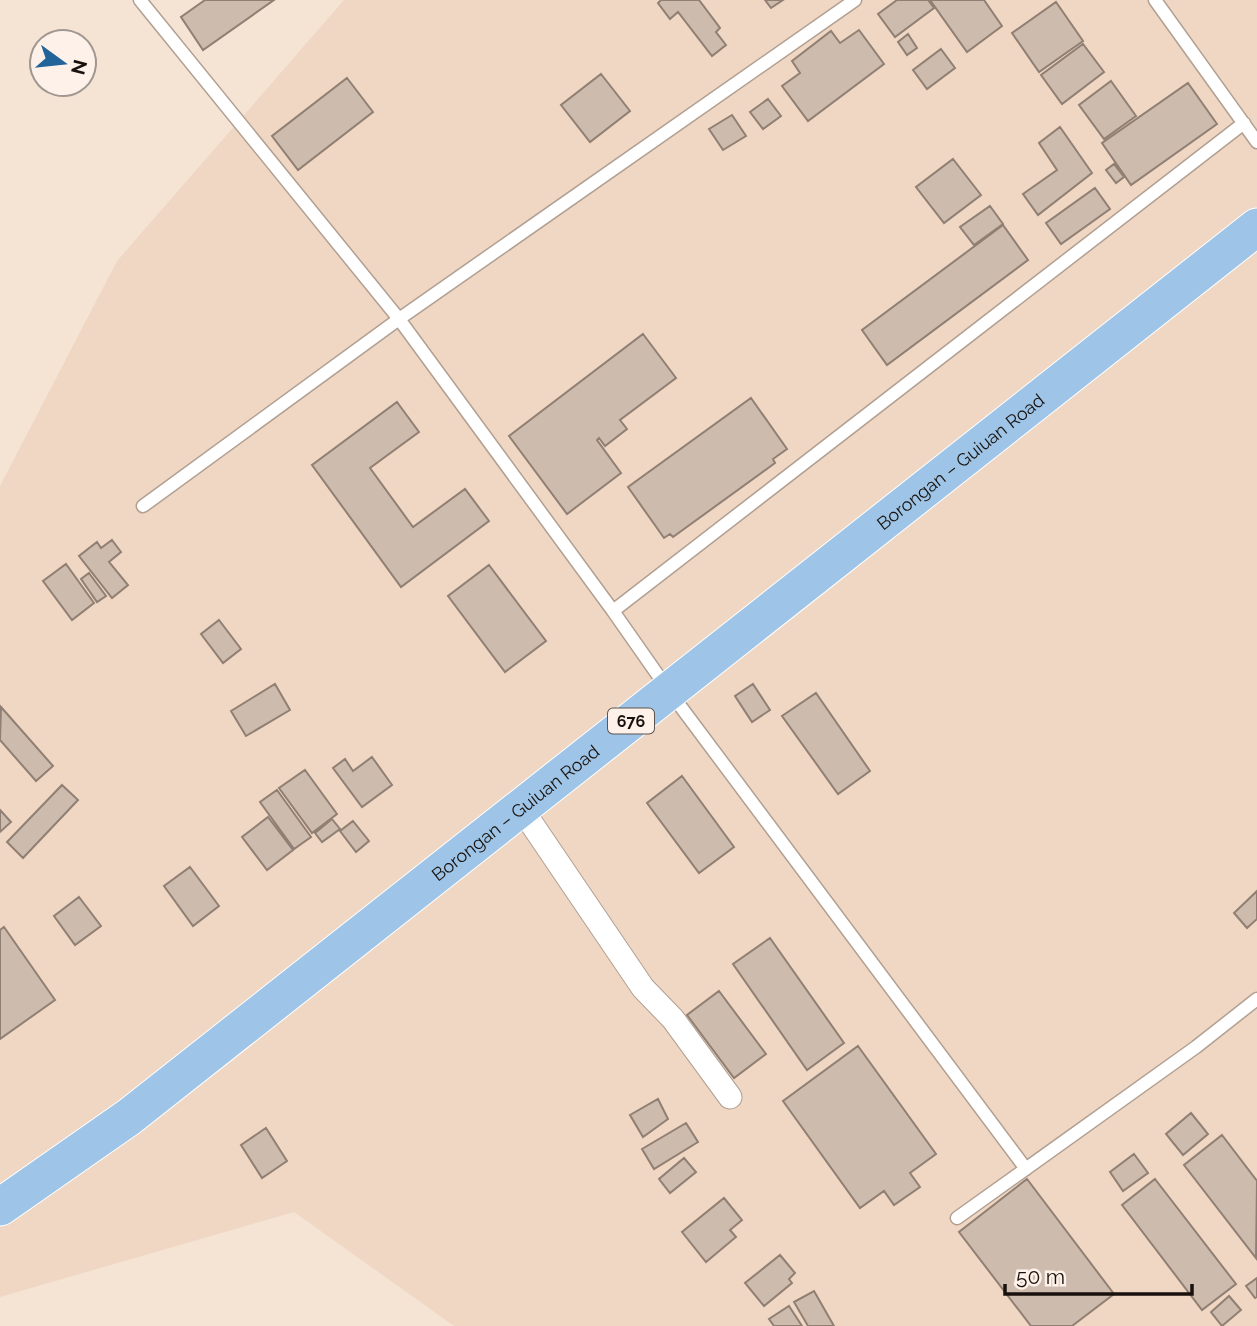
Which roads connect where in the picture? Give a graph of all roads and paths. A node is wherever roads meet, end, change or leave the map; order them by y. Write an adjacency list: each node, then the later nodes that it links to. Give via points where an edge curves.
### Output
1 (140, 0): 7 (lane)
2 (855, 0): 7 (lane)
3 (1155, 0): 4 (lane)
4 (1244, 123): 5 (lane); 9 (lane)
5 (1257, 142)
6 (1257, 227): 10 (main road, Borongan – Guiuan Road / 676)
7 (399, 319): 8 (lane); 9 (lane)
8 (143, 506)
9 (613, 611): 10 (lane)
10 (668, 691): 11 (main road, Borongan – Guiuan Road / 676); 14 (lane)
11 (521, 808): 13 (street, via 643,988 673,1019); 15 (main road, Borongan – Guiuan Road / 676, via 129,1117)
12 (1257, 999): 14 (lane)
13 (730, 1097)
14 (1026, 1169): 16 (lane)
15 (0, 1207)
16 (957, 1218)

